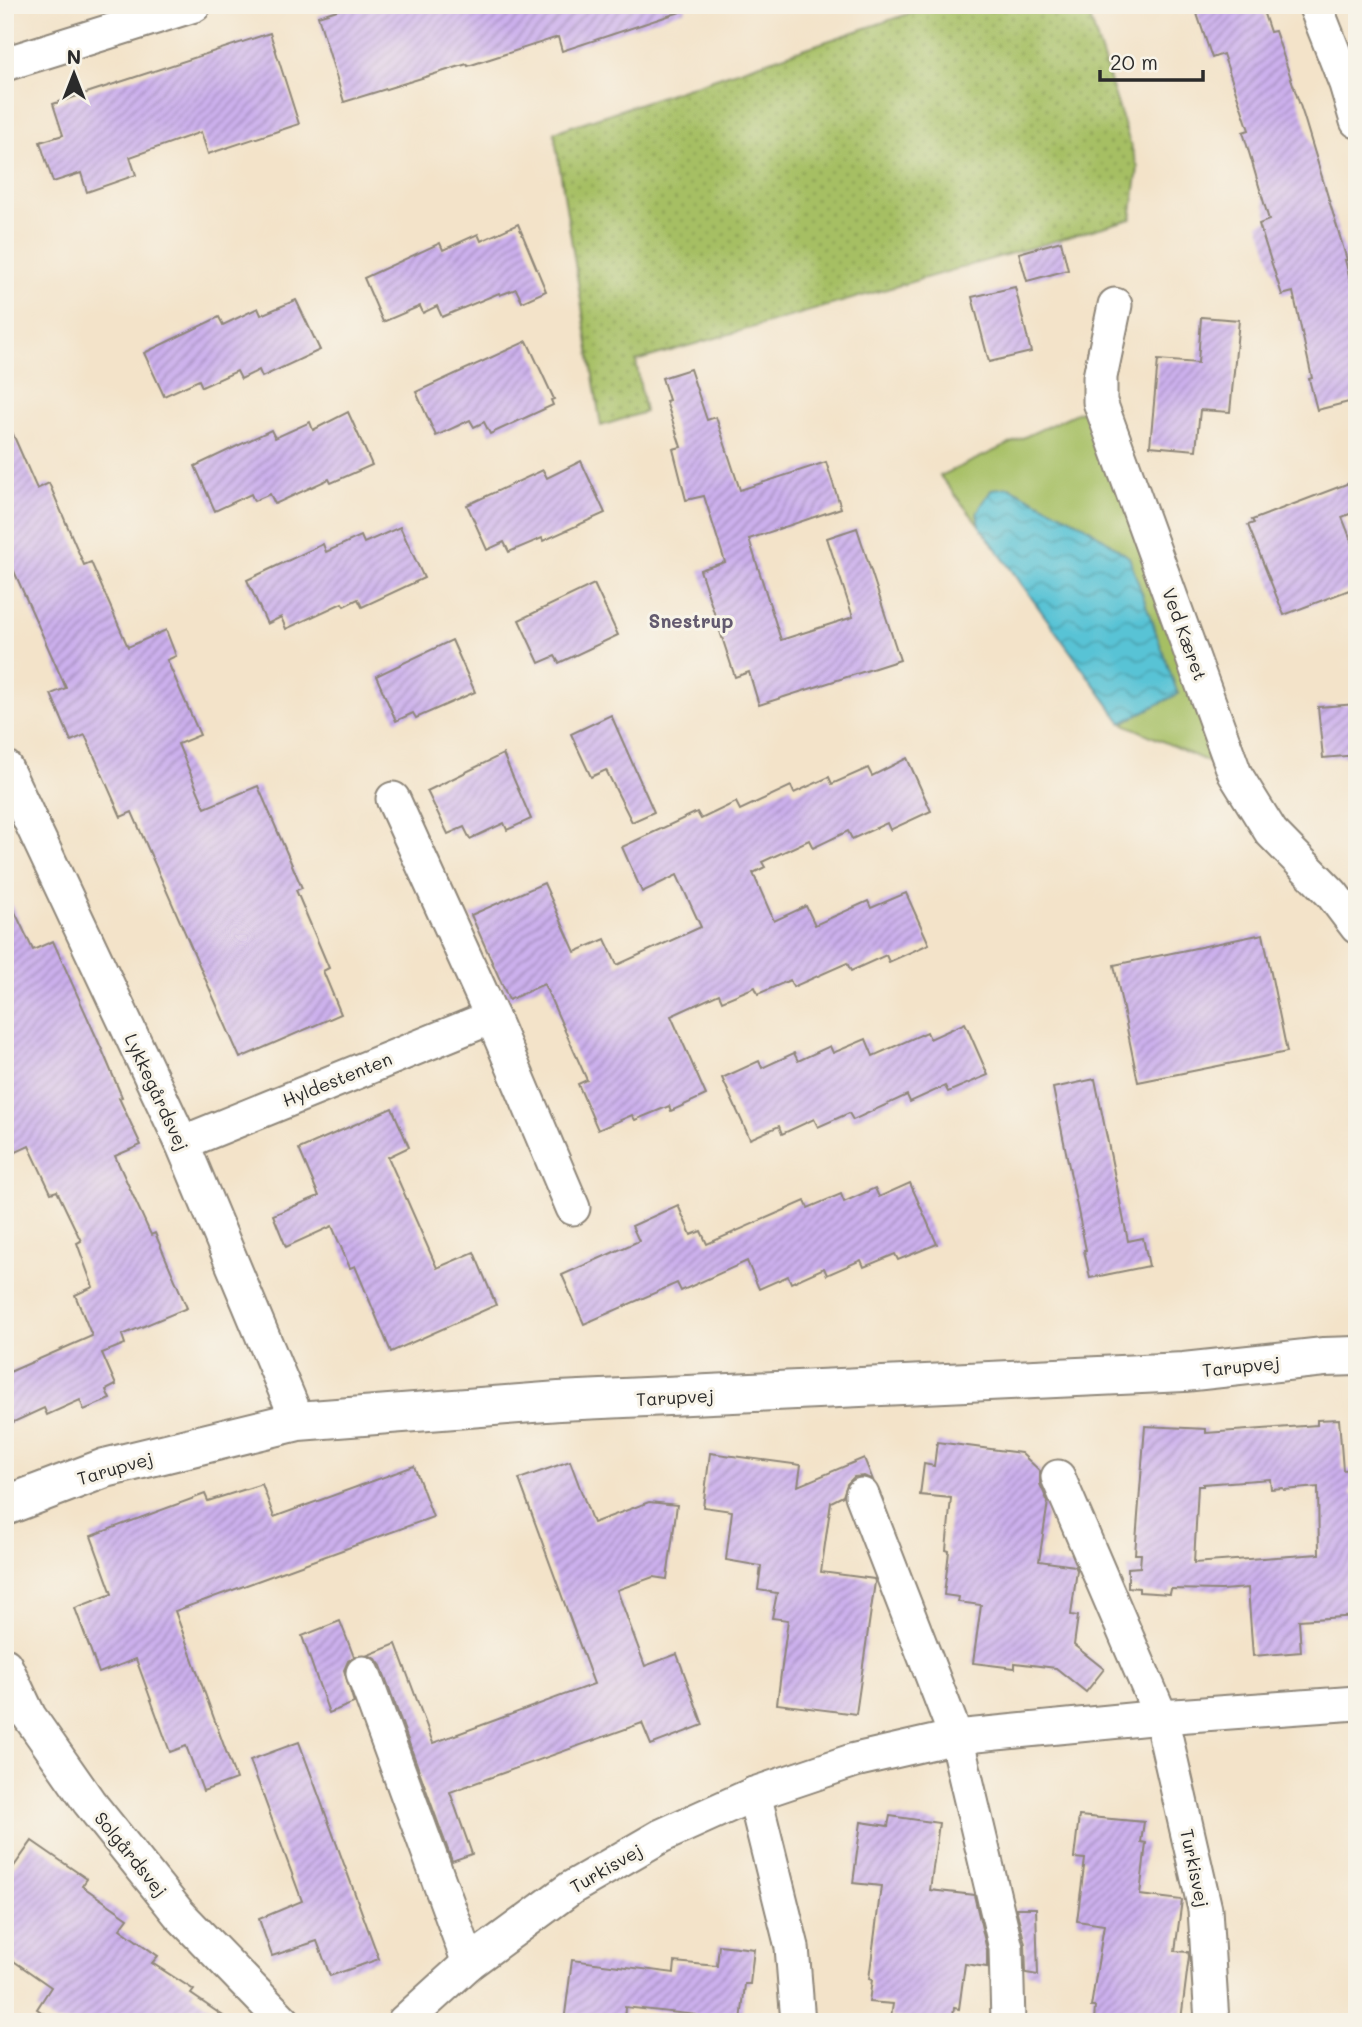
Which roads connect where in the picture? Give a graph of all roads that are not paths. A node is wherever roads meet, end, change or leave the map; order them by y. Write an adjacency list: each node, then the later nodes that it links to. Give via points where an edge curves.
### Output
1 (1315, 5): 4 (street)
2 (181, 7): 3 (street)
3 (5, 64)
4 (1357, 121)
5 (1115, 305): 8 (street, Ved Kæret, via 1100,377 1100,402 1236,774 1271,832 1332,894)
6 (5, 767): 10 (street, Lykkegårdsvej)
7 (393, 799): 9 (street)
8 (1357, 927)
9 (492, 1017): 10 (street, Hyldestenten); 11 (street)
10 (182, 1143): 13 (street, Lykkegårdsvej)
11 (573, 1208)
12 (1357, 1356): 13 (street, Tarupvej, via 1184,1372 559,1401)
13 (298, 1421): 16 (street, Tarupvej, via 105,1468)
14 (1058, 1477): 20 (street, Turkisvej)
15 (862, 1495): 21 (street)
16 (5, 1506)
17 (5, 1665): 24 (street, Solgårdsvej, via 29,1716 89,1802 179,1914)
18 (363, 1673): 23 (street)
19 (1357, 1703): 20 (street, Turkisvej)
20 (1161, 1717): 21 (street, Turkisvej); 28 (street, Turkisvej, via 1205,1909)
21 (956, 1737): 22 (street, Turkisvej, via 855,1760); 27 (street, via 1006,1948)
22 (754, 1794): 23 (street, Turkisvej, via 661,1836 571,1888); 26 (street, via 792,1947)
23 (469, 1963): 25 (street, Turkisvej)
24 (284, 2022)
25 (404, 2022)
26 (798, 2022)
27 (1008, 2022)
28 (1212, 2022)

